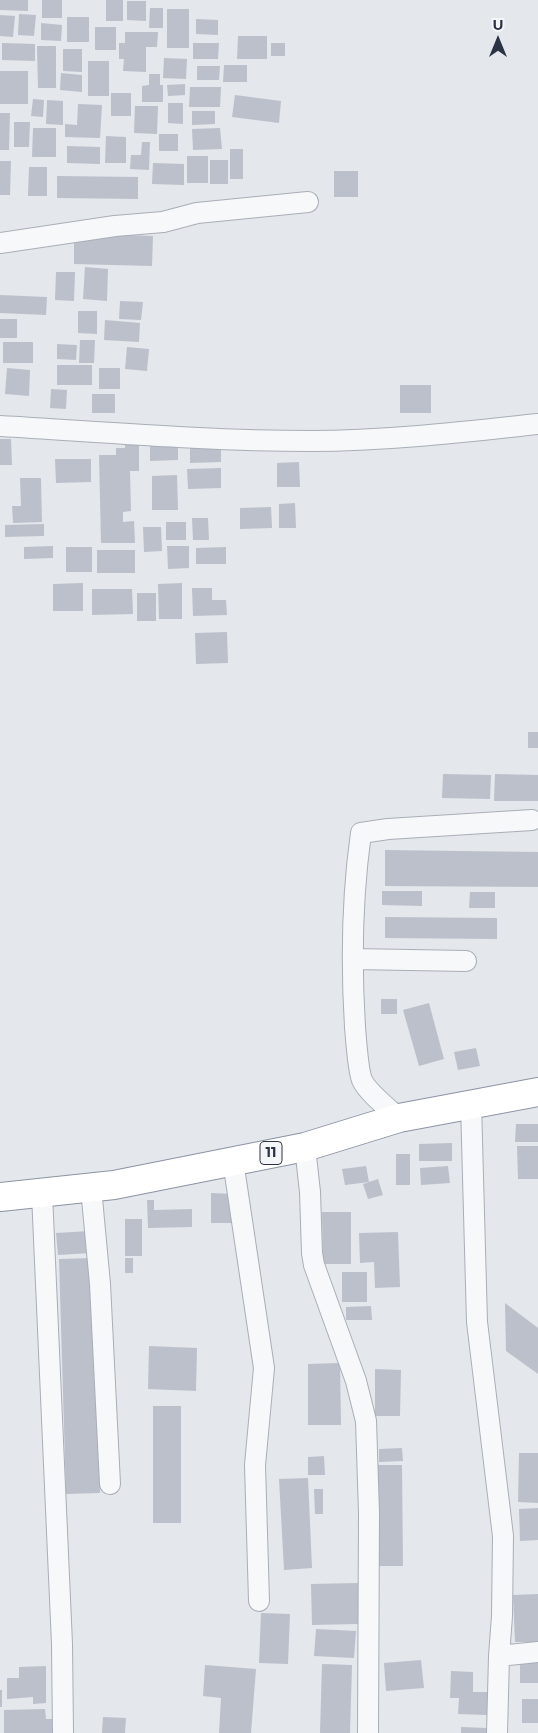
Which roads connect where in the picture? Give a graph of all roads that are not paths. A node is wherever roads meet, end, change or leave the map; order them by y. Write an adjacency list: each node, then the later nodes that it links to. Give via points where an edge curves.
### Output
1 (308, 202): 2 (street, via 198,213 163,222)
2 (0, 243)
3 (538, 424): 4 (street, via 434,435 312,441)
4 (0, 426)
5 (532, 820): 6 (street, via 361,833)
6 (353, 959): 7 (street); 10 (street, via 356,1041 362,1080)
7 (466, 962)
8 (538, 1092): 9 (highway, 11)
9 (471, 1104): 10 (highway, 11); 19 (street, via 477,1322 503,1536)
10 (399, 1118): 11 (highway, 11)
11 (305, 1147): 12 (highway, 11); 21 (street, via 314,1265 356,1381 366,1421)
12 (233, 1160): 13 (highway, 11); 17 (street, via 264,1368 255,1465)
13 (91, 1188): 14 (highway, 11); 16 (street, via 100,1284)
14 (42, 1194): 15 (highway, 11); 20 (street, via 62,1634)
15 (0, 1197)
16 (110, 1484)
17 (259, 1601)
18 (538, 1652): 19 (street)
19 (499, 1656): 22 (street)
20 (63, 1733)
21 (368, 1733)
22 (497, 1733)

